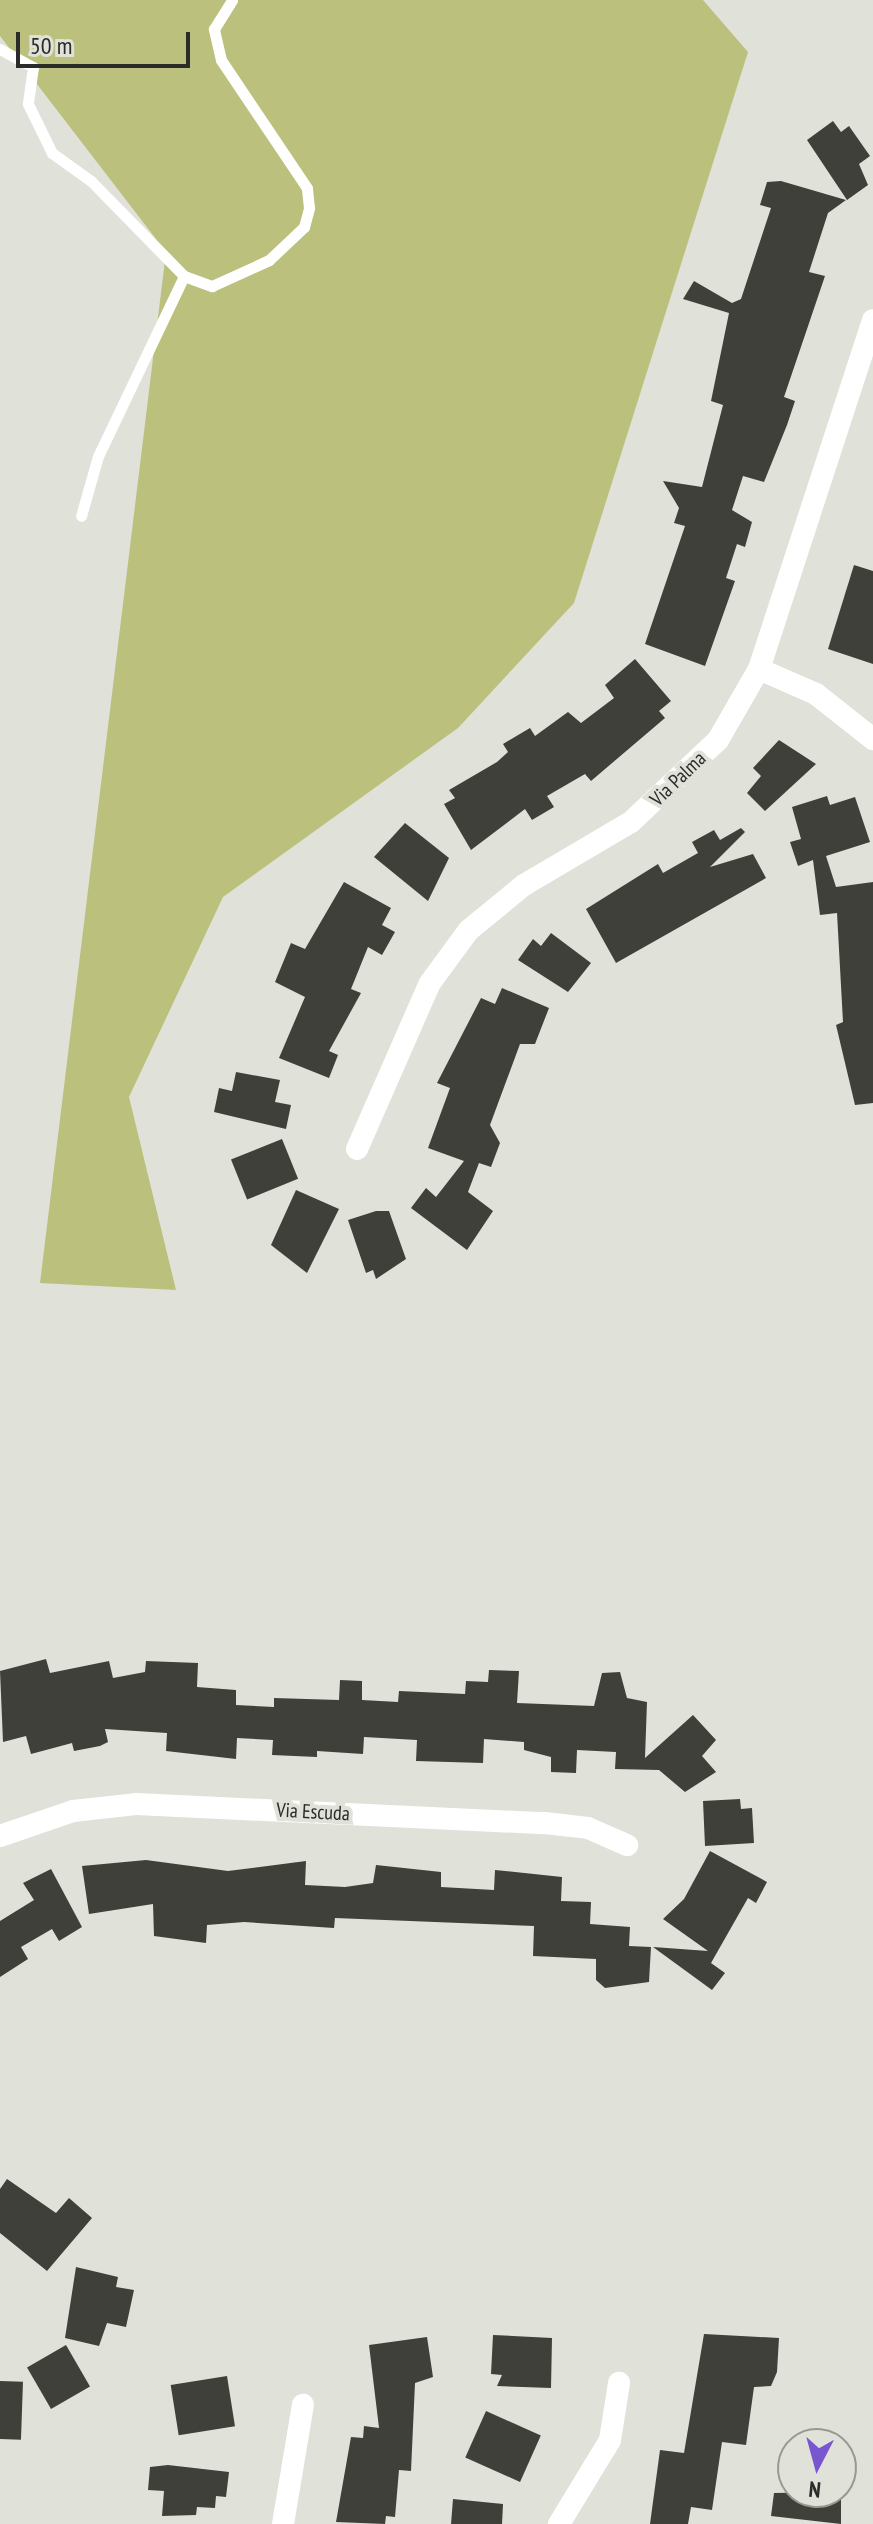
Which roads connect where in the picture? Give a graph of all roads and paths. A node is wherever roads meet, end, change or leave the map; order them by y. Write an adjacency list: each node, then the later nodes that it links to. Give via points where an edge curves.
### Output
1 (232, 0): 3 (lane, via 214,29 221,60 307,188 309,208 304,227 269,260 212,286)
2 (0, 49): 3 (lane, via 33,67 28,104 52,153 91,181)
3 (184, 276): 5 (lane, via 98,456)
4 (873, 320): 6 (street, Via Palma)
5 (81, 516)
6 (759, 669): 7 (street, via 816,694); 8 (street, Via Palma, via 718,740 670,789 469,930 430,983)
7 (873, 739)
8 (357, 1149)
9 (0, 1836): 10 (street, Via Escuda, via 73,1811 136,1804 545,1823 588,1828)
10 (627, 1845)
11 (619, 2383): 14 (street, via 610,2440)
12 (303, 2405): 13 (street)
13 (283, 2524)
14 (559, 2524)

